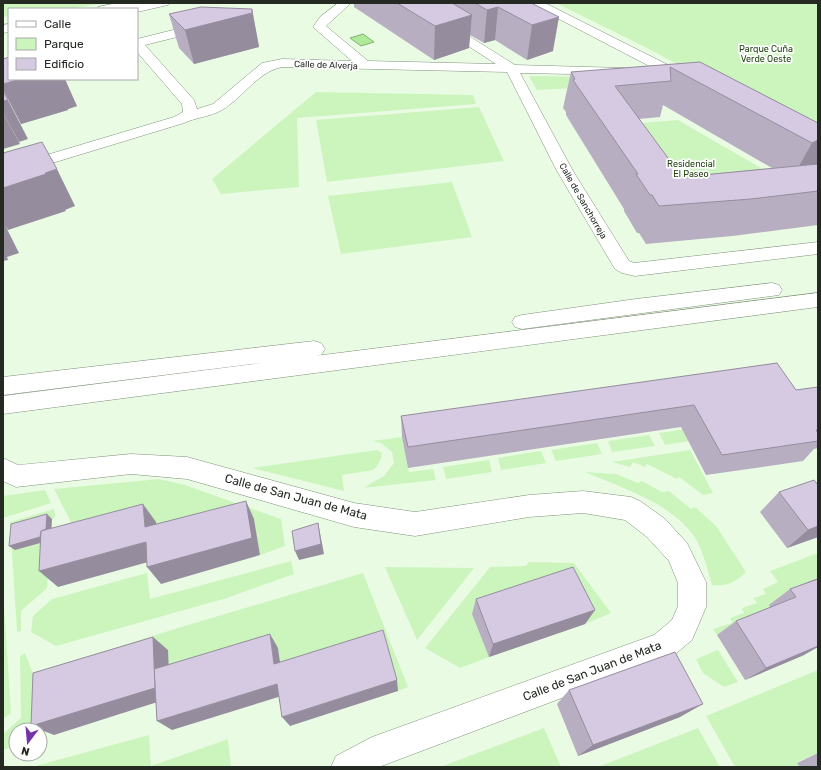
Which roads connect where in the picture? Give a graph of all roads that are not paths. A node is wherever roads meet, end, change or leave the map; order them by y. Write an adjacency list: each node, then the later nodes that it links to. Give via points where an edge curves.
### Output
1 (137, 3): 6 (main road)
2 (164, 3): 7 (main road)
3 (345, 3): 11 (main road, via 319,26)
4 (408, 3): 12 (main road)
5 (536, 3): 13 (main road)
6 (108, 8)
7 (138, 8)
8 (179, 17): 9 (main road, via 190,30)
9 (138, 44)
10 (138, 45): 15 (main road, via 189,103)
11 (366, 66): 12 (main road, Calle de Alverja); 15 (main road, Calle de Alverja, via 282,63 267,66 218,107 207,112)
12 (513, 69): 13 (main road, Calle de Alverja); 17 (main road, Calle de Sanchorreja, via 565,171 622,265 635,270)
13 (674, 75): 14 (main road)
14 (698, 85)
15 (191, 114): 16 (main road, Calle de Alverja, via 179,120)
16 (3, 173)
17 (818, 248)
18 (818, 284): 20 (main road, via 636,306 433,335)
19 (818, 300): 21 (main road)
20 (3, 386)
21 (3, 405)
22 (3, 469): 23 (main road, Calle de San Juan de Mata, via 16,476 131,464 188,468 354,515 415,524 529,506 584,502 631,509 656,528 678,552 692,582 692,607 682,630 663,646 372,753)
23 (347, 767)

